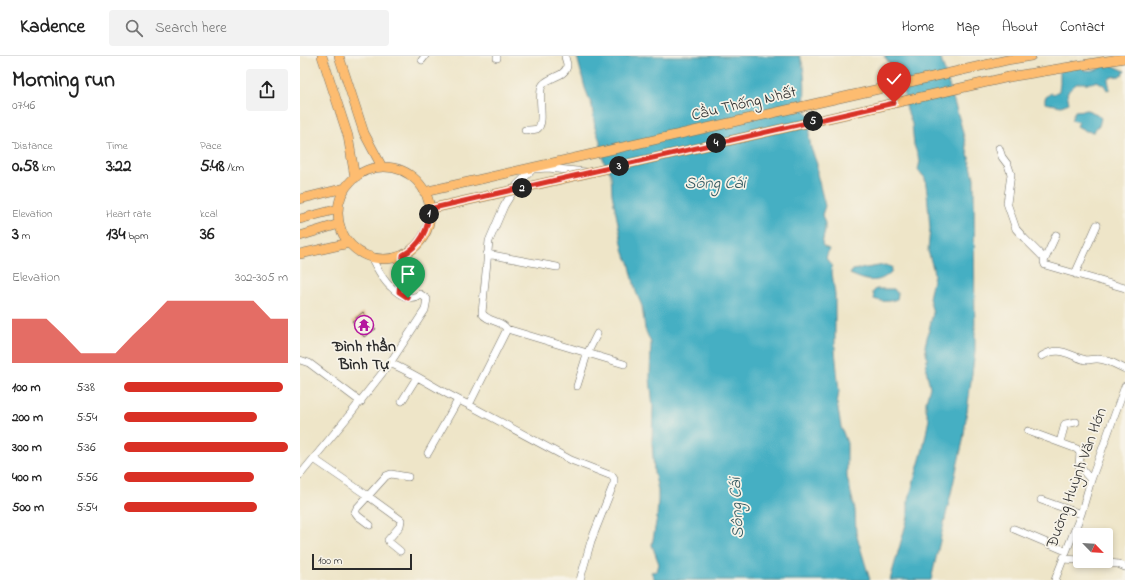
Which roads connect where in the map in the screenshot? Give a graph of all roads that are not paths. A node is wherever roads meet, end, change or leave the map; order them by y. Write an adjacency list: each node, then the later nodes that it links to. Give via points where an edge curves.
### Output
1 (322, 56): 10 (main road, via 348,136)
2 (339, 56): 8 (main road, via 364,132)
3 (565, 56): 6 (street, via 566,70 544,82 541,87 540,126 537,129)
4 (1031, 56): 12 (main road, Cầu Thống Nhất)
5 (1125, 58): 15 (main road, Cầu Thống Nhất, bridge, via 1009,77)
6 (525, 130)
7 (999, 148): 26 (street, via 1011,174 1007,203 1016,229)
8 (382, 167): 10 (main road, via 368,170); 12 (main road, via 407,173)
9 (595, 173): 23 (street, via 533,169 517,186 504,206 489,241)
10 (355, 178): 11 (main road)
11 (345, 188): 13 (main road); 14 (main road)
12 (424, 192): 15 (main road)
13 (300, 199)
14 (338, 209): 16 (main road); 17 (main road)
15 (429, 209): 24 (main road, via 424,235)
16 (300, 219)
17 (339, 224): 20 (main road); 21 (main road)
18 (1098, 225): 28 (street)
19 (1056, 235): 26 (street)
20 (300, 236)
21 (349, 243): 22 (main road); 25 (main road)
22 (300, 254)
23 (487, 254): 27 (street); 31 (street, via 482,313)
24 (403, 255): 25 (main road, via 388,259); 30 (street)
25 (371, 257): 30 (street, via 390,287)
26 (1045, 259): 28 (street, via 1045,266)
27 (556, 267)
28 (1076, 274): 29 (street)
29 (1125, 288)
30 (399, 292): 36 (street, via 408,298 420,294 427,299 427,303)
31 (506, 329): 33 (street); 45 (street)
32 (597, 334): 33 (street)
33 (587, 354): 37 (street); 40 (street)
34 (1042, 356): 38 (street, via 1061,351 1085,359 1104,360)
35 (300, 360): 44 (street, via 309,363)
36 (390, 363): 39 (street); 44 (street)
37 (624, 364)
38 (1125, 369)
39 (417, 378): 42 (street); 43 (street)
40 (577, 386)
41 (1125, 386): 53 (street, Đường Huỳnh Văn Hớn)
42 (458, 400): 45 (street); 49 (street)
43 (402, 401)
44 (361, 402): 50 (street)
45 (469, 404): 65 (street, via 554,452 614,479 591,541)
46 (1076, 422): 48 (street, via 1065,424)
47 (1028, 431): 48 (street)
48 (1060, 442): 53 (street, via 1077,449 1080,453 1079,466)
49 (428, 453)
50 (314, 459): 51 (street); 54 (street)
51 (300, 475)
52 (408, 477): 54 (street, via 391,474 386,476)
53 (1091, 480): 56 (street, Đường Huỳnh Văn Hớn)
54 (368, 496): 57 (street, via 355,512); 59 (street, via 401,520 400,526 388,540)
55 (1041, 500): 56 (street)
56 (1081, 514): 60 (street, Đường Huỳnh Văn Hớn)
57 (370, 525)
58 (1014, 529): 60 (street)
59 (400, 551)
60 (1066, 551): 61 (street, Đường Huỳnh Văn Hớn)
61 (1063, 558): 62 (street); 66 (street, Đường Huỳnh Văn Hớn)
62 (1073, 559)
63 (1113, 563): 64 (street)
64 (1125, 567)
65 (580, 580)
66 (1055, 580)

